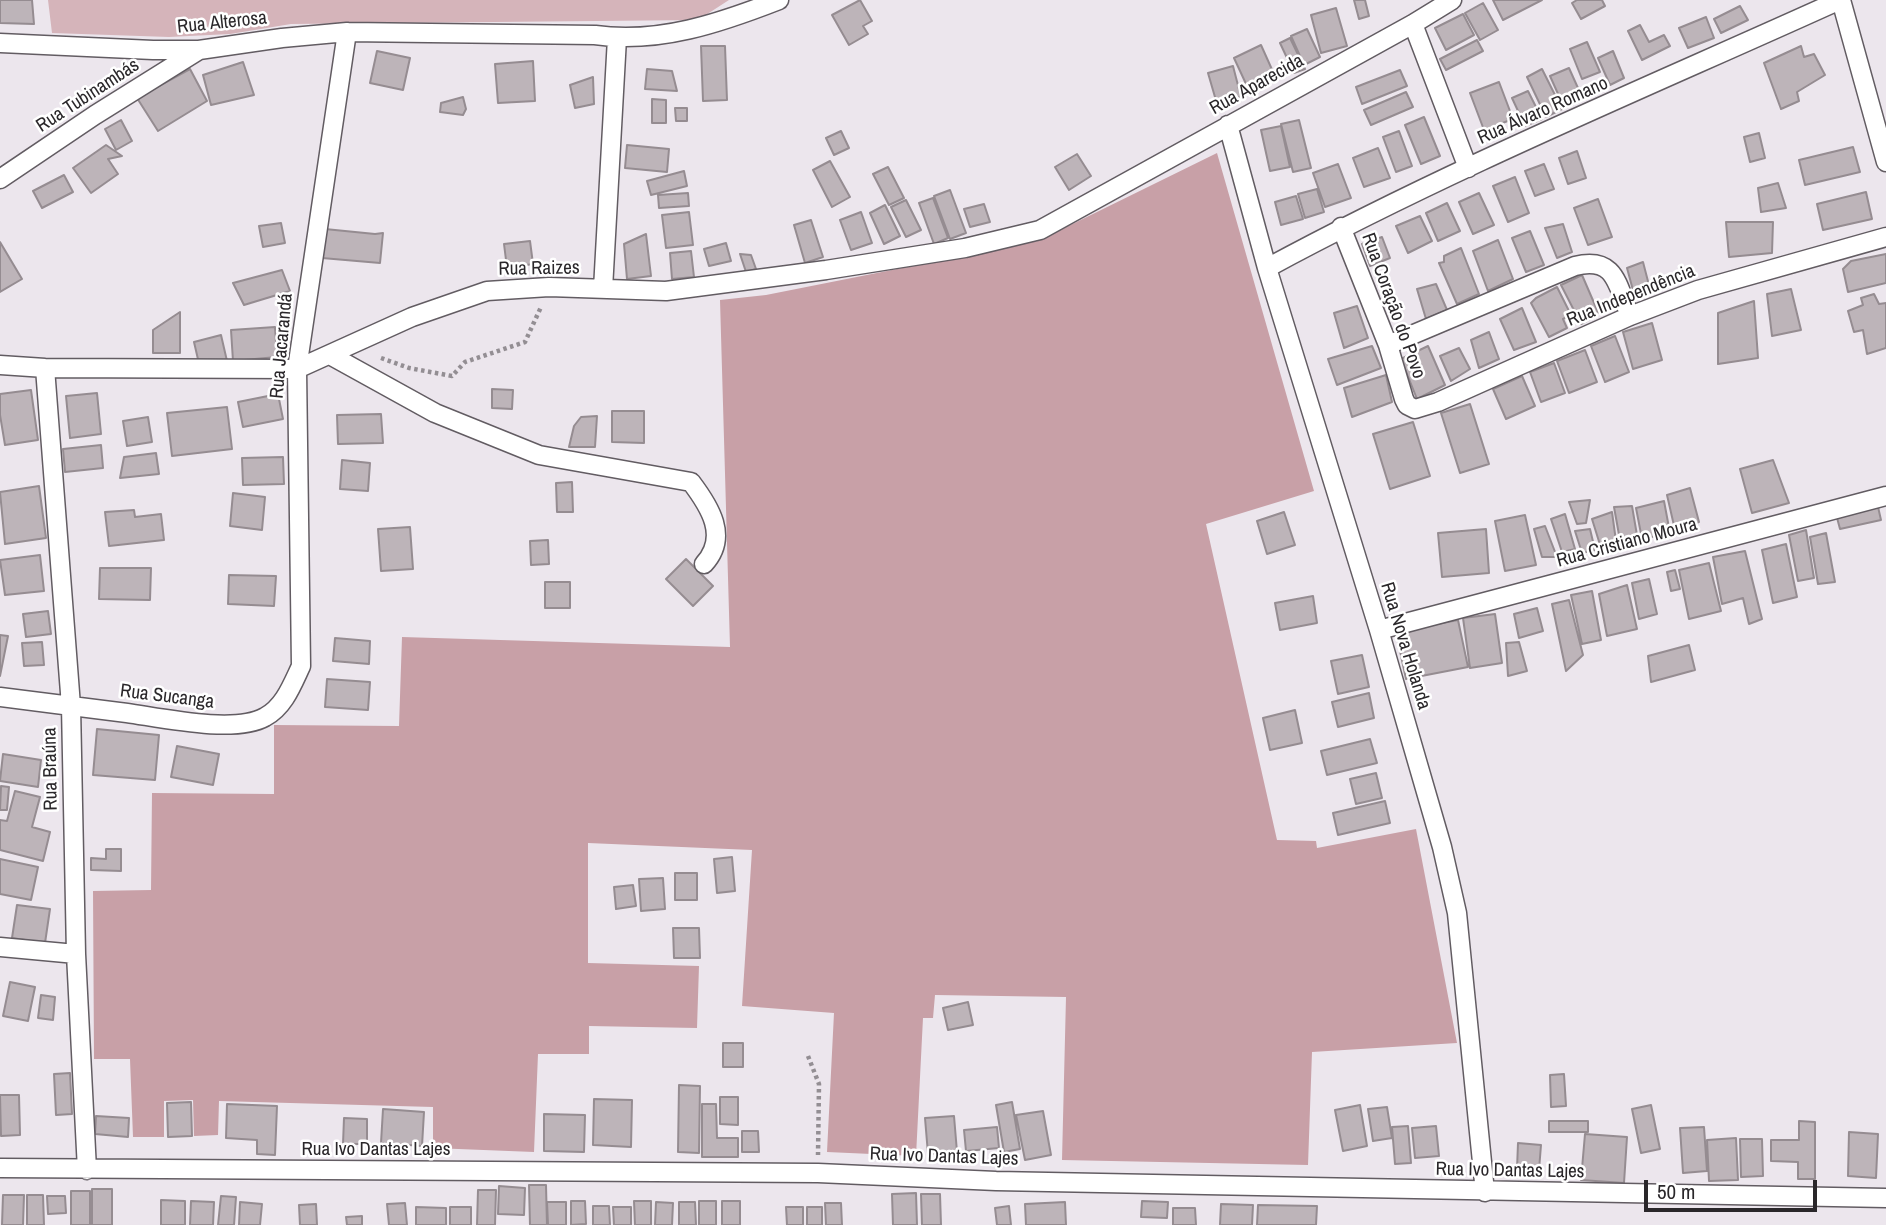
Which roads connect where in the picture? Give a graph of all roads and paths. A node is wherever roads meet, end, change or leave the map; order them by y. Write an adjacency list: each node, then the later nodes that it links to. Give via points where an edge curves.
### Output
1 (779, 0): 6 (street, Rua Alterosa, via 711,25 659,36)
2 (1452, 0): 4 (street, Rua Aparecida)
3 (1841, 0): 10 (street); 11 (street, Rua Álvaro Romano)
4 (1413, 24): 9 (street, Rua Aparecida); 11 (street)
5 (346, 32): 6 (street, Rua Alterosa); 8 (street, Rua Alterosa); 25 (street, Rua Jacarandá)
6 (617, 38): 18 (street)
7 (0, 43): 8 (street, Rua Alterosa)
8 (199, 50): 12 (street, Rua Tubinambás)
9 (1228, 125): 13 (street, Rua Aparecida); 16 (street, Rua Nova Holanda)
10 (1886, 162)
11 (1468, 168): 14 (street, Rua Álvaro Romano)
12 (0, 179)
13 (1083, 208): 18 (street, Rua Raizes, via 1040,230 965,248 666,291)
14 (1341, 227): 16 (street, Rua Álvaro Romano); 21 (street, Rua Coração do Povo)
15 (1886, 237): 19 (street, Rua Independência, via 1698,290)
16 (1267, 268): 29 (street, Rua Nova Holanda)
17 (550, 287): 18 (street, Rua Raizes); 20 (street, Rua Raizes, via 487,291); 20 (path, via 525,342 465,362 452,376 371,355 364,348)
18 (603, 289)
19 (1630, 316): 21 (street, via 1612,272 1588,263); 26 (street, Rua Independência, via 1431,405 1411,409)
20 (366, 338): 22 (street, Rua Raizes)
21 (1388, 345): 26 (street, Rua Coração do Povo)
22 (330, 355): 25 (street, Rua Raizes); 28 (street, via 435,413 539,455 691,482 716,530 714,552)
23 (0, 365): 24 (street, Rua Raizes)
24 (45, 368): 25 (street, Rua Raizes); 32 (street, Rua Braúna)
25 (297, 369): 30 (street, Rua Jacarandá)
26 (1404, 399)
27 (1886, 496): 29 (street, Rua Cristiano Moura)
28 (704, 564)
29 (1380, 631): 39 (street, Rua Nova Holanda, via 1457,913)
30 (301, 666): 32 (street, Rua Sucanga, via 276,710 248,723 211,724)
31 (0, 697): 32 (street, Rua Sucanga)
32 (71, 706): 34 (street, Rua Braúna)
33 (0, 947): 34 (street)
34 (76, 954): 37 (street, Rua Braúna)
35 (808, 1056): 38 (path, via 819,1084)
36 (0, 1168): 37 (street, Rua Ivo Dantas Lajes)
37 (87, 1170): 38 (street, Rua Ivo Dantas Lajes)
38 (818, 1173): 39 (street, Rua Ivo Dantas Lajes)
39 (1485, 1192): 40 (street, Rua Ivo Dantas Lajes)
40 (1886, 1198)

